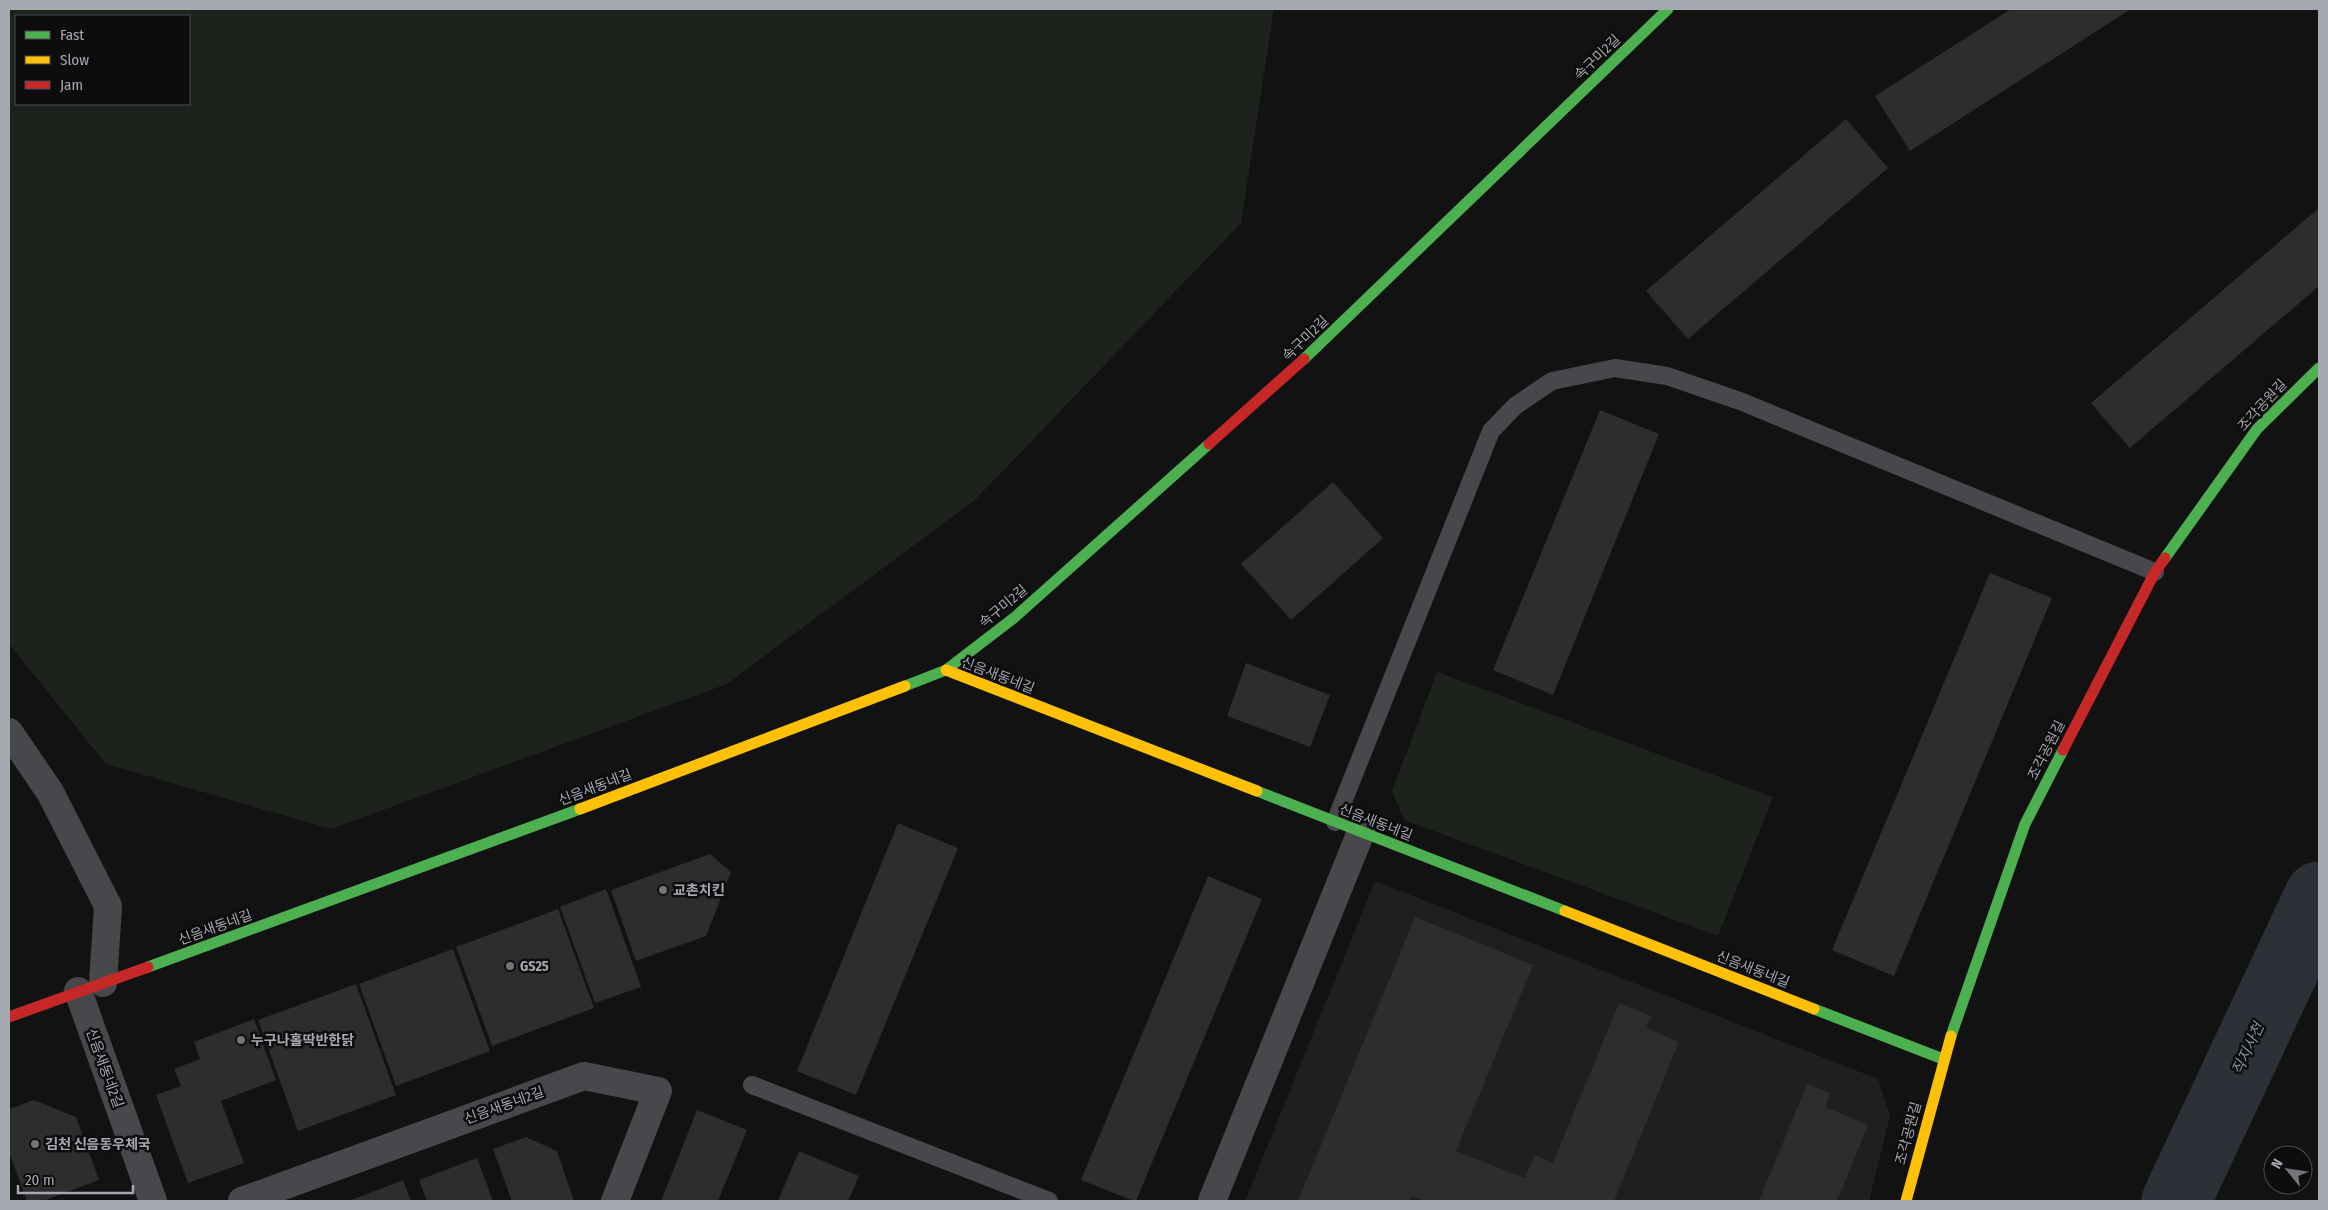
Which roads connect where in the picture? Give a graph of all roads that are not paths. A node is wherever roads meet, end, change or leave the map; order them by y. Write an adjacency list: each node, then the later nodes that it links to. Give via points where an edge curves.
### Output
1 (1668, 9): 4 (street, 속구미2길, via 1282,380 1015,617)
2 (2319, 368): 3 (street, 조각공원길, via 2257,429)
3 (2155, 572): 6 (lane, via 1740,401 1667,376 1615,368 1552,381 1515,406 1491,431); 11 (street, 조각공원길, via 2025,824)
4 (946, 670): 6 (street, 신음새동네길); 8 (street, 신음새동네길, via 471,850)
5 (9, 732): 8 (street, via 50,792 108,906)
6 (1334, 822): 7 (street, 신음새동네길)
7 (1361, 832): 11 (street, 신음새동네길); 17 (street)
8 (103, 983): 9 (street, 신음새동네길)
9 (78, 992): 10 (street, 신음새동네길); 13 (street, 신음새동네2길)
10 (9, 1018)
11 (1943, 1059): 18 (street, 조각공원길)
12 (752, 1085): 16 (lane)
13 (153, 1201)
14 (242, 1201): 15 (street, 신음새동네2길, via 584,1076 658,1091)
15 (615, 1201)
16 (1049, 1201)
17 (1212, 1201)
18 (1906, 1201)

